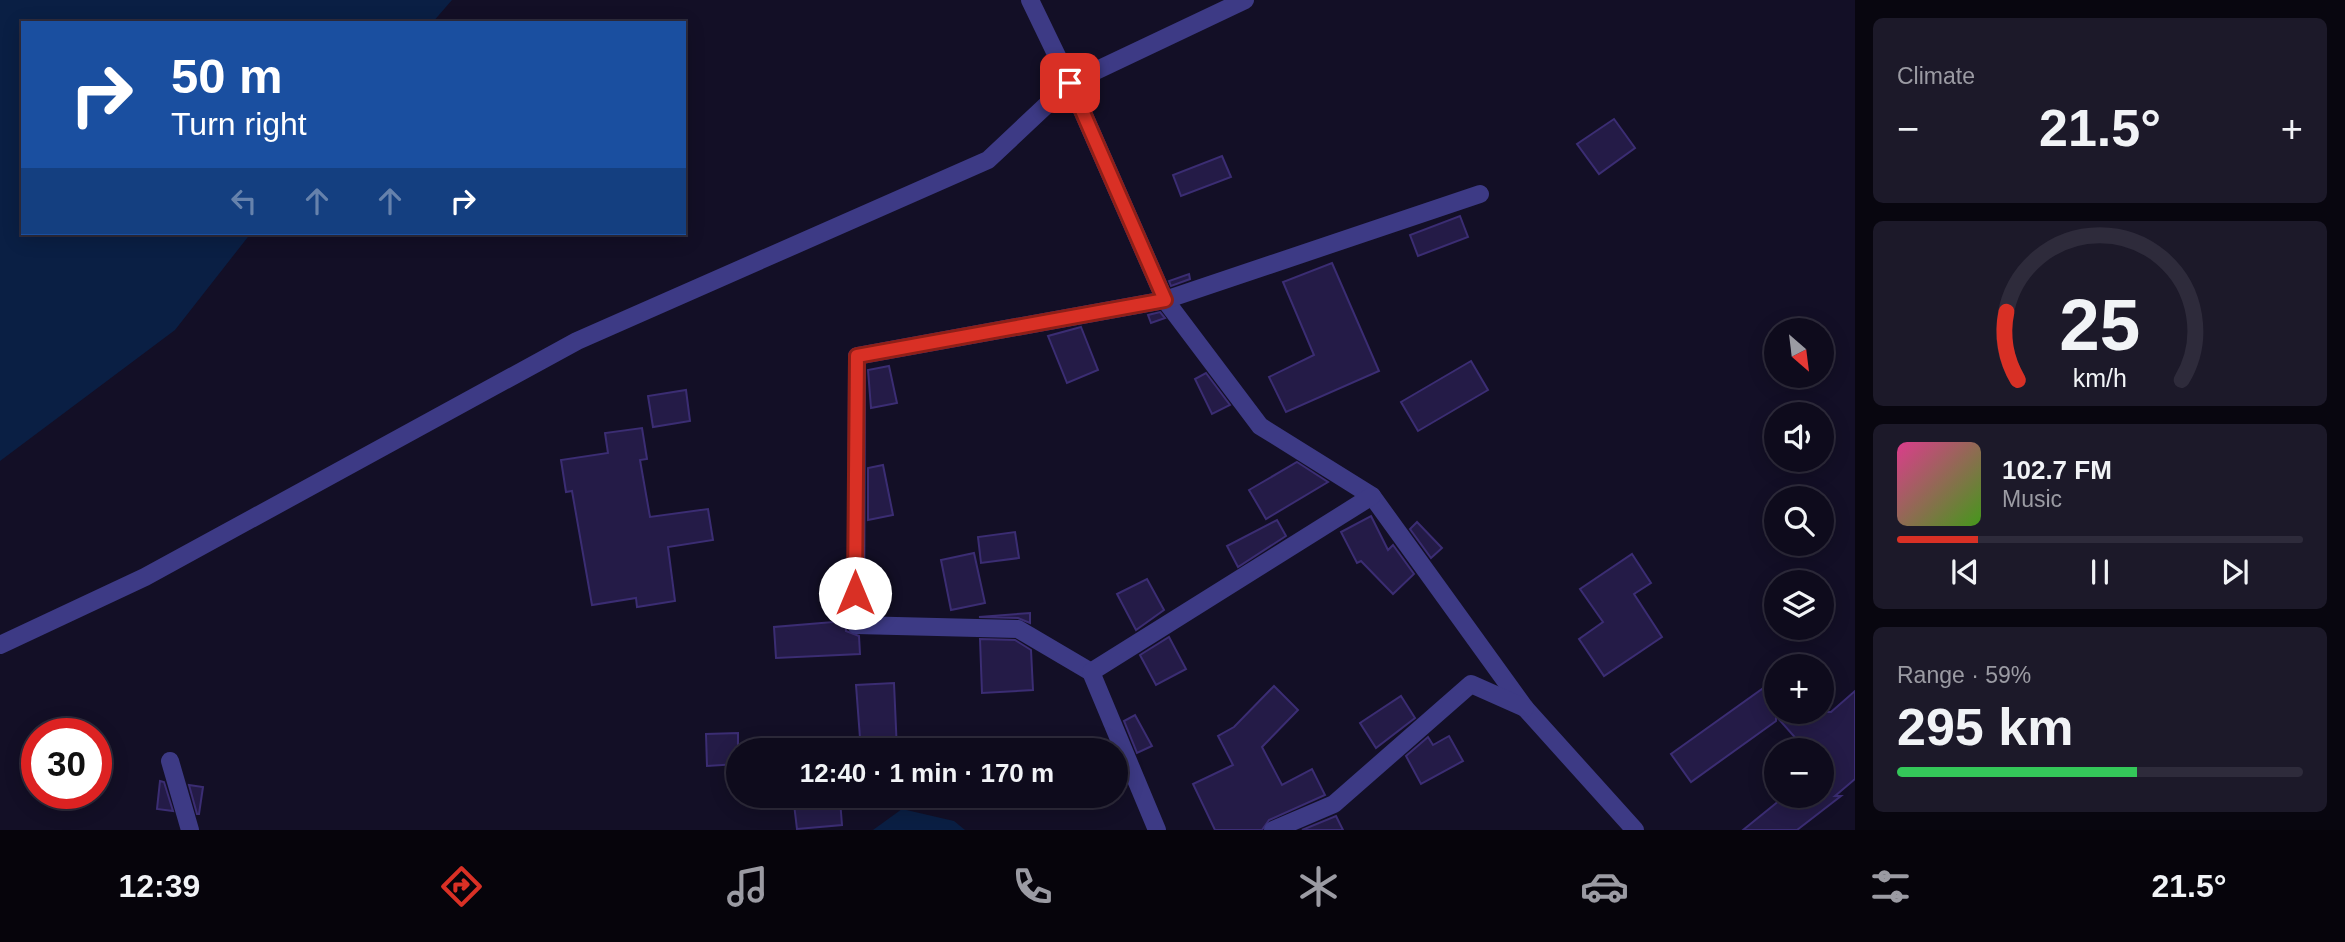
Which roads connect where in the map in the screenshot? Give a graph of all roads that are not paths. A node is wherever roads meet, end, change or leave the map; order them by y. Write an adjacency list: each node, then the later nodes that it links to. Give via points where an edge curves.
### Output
1 (1030, 0): 3 (street)
2 (1245, 0): 3 (street)
3 (1070, 83): 5 (street); 7 (street, via 988,160 577,341 145,577)
4 (1480, 194): 5 (street)
5 (1165, 300): 6 (street, via 1261,426); 8 (street, via 857,356 856,625 1018,629)
6 (1372, 496): 8 (street); 9 (street)
7 (0, 645)
8 (1091, 672): 12 (street)
9 (1525, 708): 13 (street, via 1471,684 1334,804); 14 (street)
10 (170, 761): 11 (street)
11 (190, 830)
12 (1157, 830)
13 (1273, 830)
14 (1635, 830)

